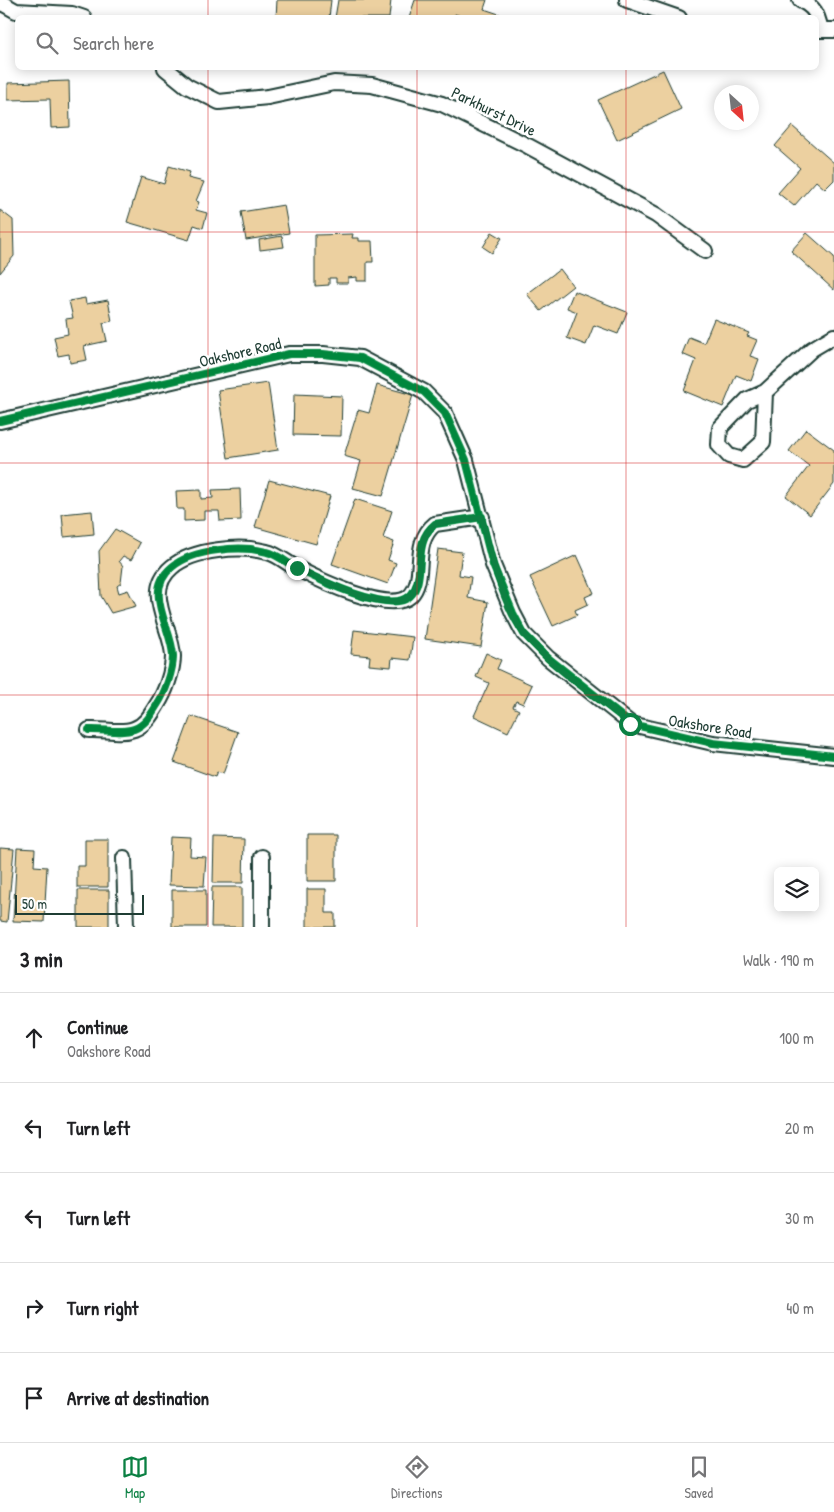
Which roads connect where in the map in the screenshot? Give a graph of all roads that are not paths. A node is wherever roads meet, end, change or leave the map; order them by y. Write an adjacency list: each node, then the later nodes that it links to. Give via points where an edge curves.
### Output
1 (627, 0): 5 (street)
2 (800, 0): 6 (street, via 812,5)
3 (0, 2): 4 (street, via 16,11)
4 (75, 15)
5 (670, 15)
6 (817, 15)
7 (167, 70): 8 (street, Parkhurst Drive, via 187,86 219,102 268,97 334,83 372,85 442,104 656,215)
8 (705, 251)
9 (834, 336): 10 (street, via 812,349)
10 (765, 392): 10 (street, via 763,442 743,460 729,456 719,445 720,428 747,400)
11 (0, 421): 12 (street, Oakshore Road, via 288,354 360,358 424,392 445,413 466,460)
12 (482, 517): 13 (street, via 435,524 429,528 423,537 417,582 410,596 396,603 342,589 268,552 209,551 172,567 160,583 159,602 173,658 166,690 144,724 133,730); 14 (street, Oakshore Road, via 493,565 524,634 548,658 630,724 713,743)
13 (89, 730)
14 (834, 756)
15 (262, 857): 18 (street)
16 (124, 858): 17 (street)
17 (126, 927)
18 (262, 927)

